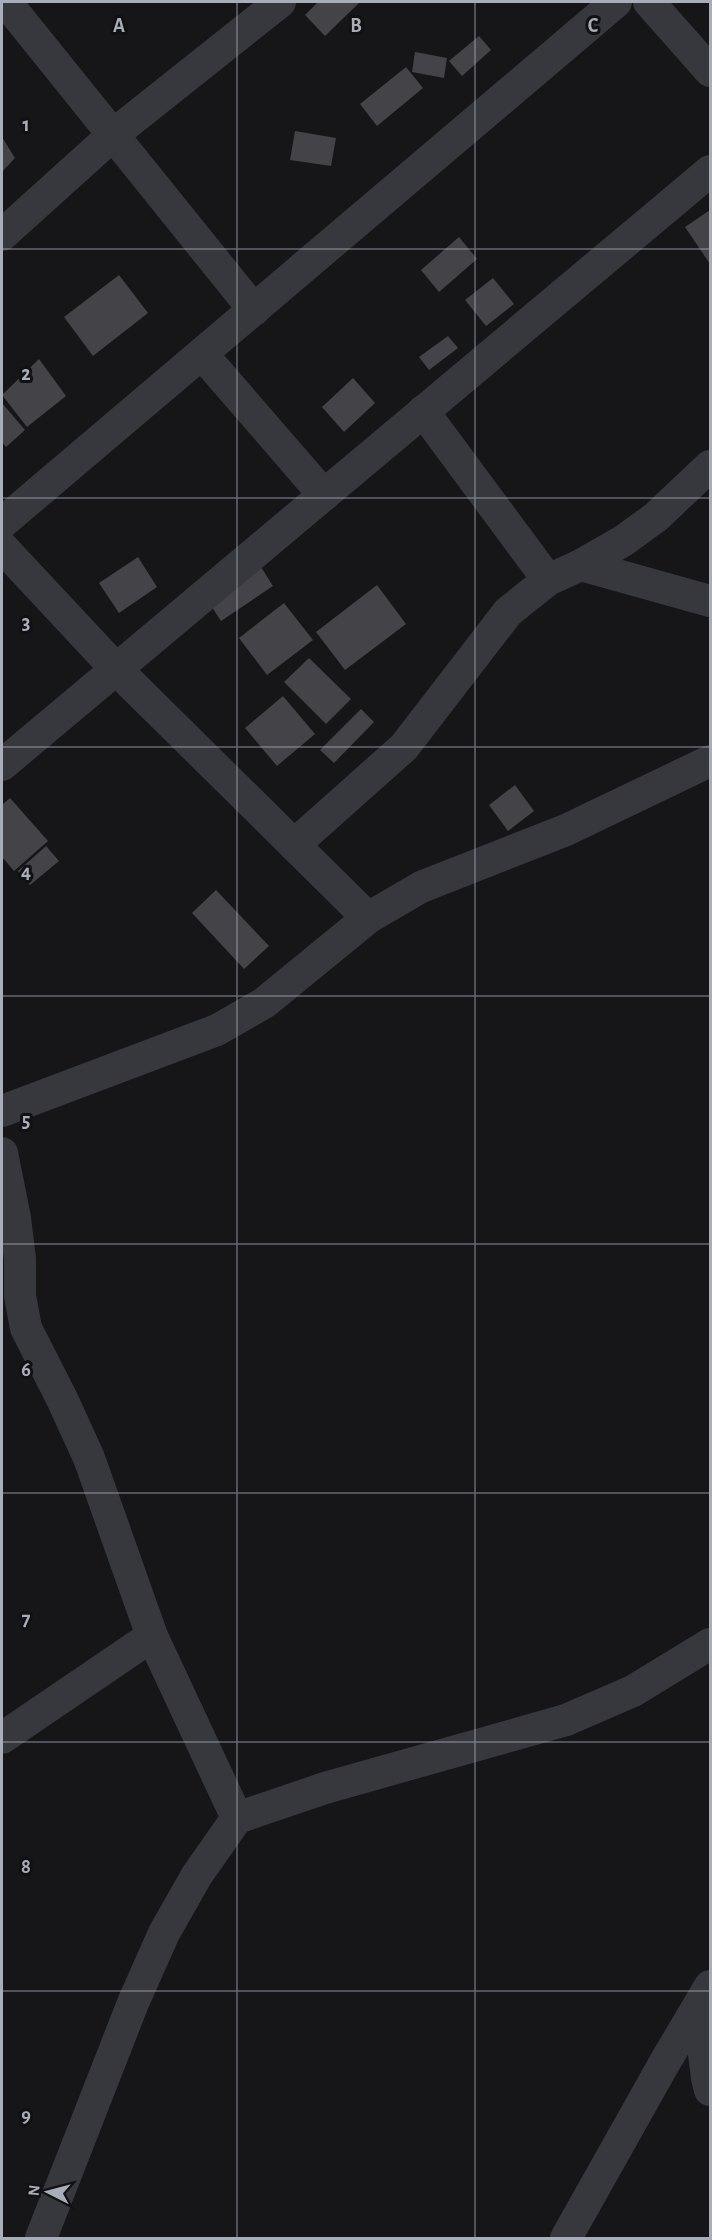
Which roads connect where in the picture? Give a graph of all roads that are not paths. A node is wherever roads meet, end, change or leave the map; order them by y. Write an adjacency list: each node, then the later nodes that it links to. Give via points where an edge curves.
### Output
1 (6, 2): 6 (street)
2 (280, 2): 6 (street)
3 (616, 2): 9 (street)
4 (650, 2): 5 (street)
5 (711, 71)
6 (114, 134): 8 (street); 9 (street)
7 (711, 171): 11 (street)
8 (2, 235)
9 (254, 310): 10 (street)
10 (202, 354): 13 (street); 14 (street)
11 (423, 411): 13 (street); 17 (street)
12 (711, 466): 16 (street, via 656,517)
13 (324, 495): 19 (street)
14 (2, 523)
15 (2, 547): 19 (street)
16 (581, 565): 17 (street); 18 (street)
17 (548, 580): 22 (street, via 508,612 404,747)
18 (711, 601)
19 (116, 669): 21 (street); 22 (street)
20 (711, 761): 23 (street, via 556,834 421,887)
21 (2, 765)
22 (294, 845): 23 (street)
23 (368, 918): 24 (street, via 264,1003 217,1030)
24 (2, 1111)
25 (2, 1153): 26 (street, via 15,1218 26,1328 89,1458)
26 (152, 1636): 28 (street); 29 (street)
27 (711, 1644): 29 (street, via 633,1691 566,1720 326,1788)
28 (2, 1738)
29 (237, 1818): 32 (street, via 197,1875 164,1933)
30 (704, 1996): 31 (street, via 707,2078); 33 (street)
31 (711, 2090)
32 (41, 2238)
33 (566, 2238)

